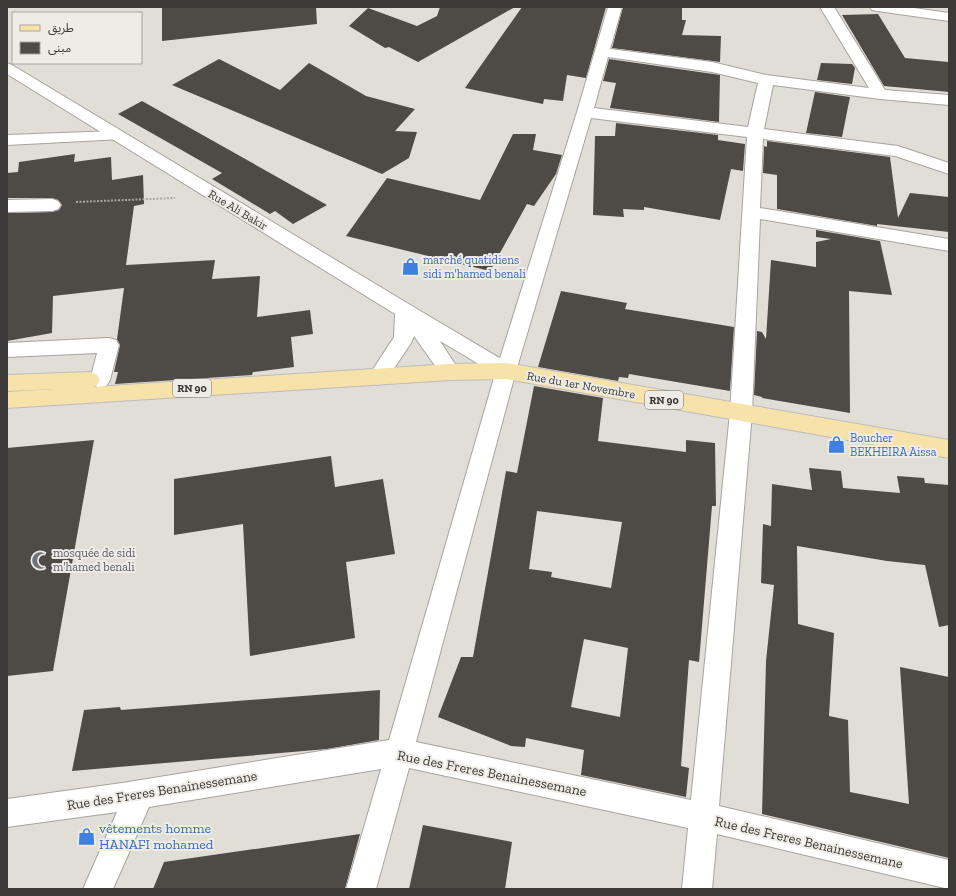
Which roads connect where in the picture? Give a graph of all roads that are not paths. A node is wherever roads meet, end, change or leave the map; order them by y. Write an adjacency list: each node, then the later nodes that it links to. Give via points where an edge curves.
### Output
1 (615, 7): 5 (street)
2 (827, 7): 8 (street)
3 (877, 7): 4 (street)
4 (949, 18)
5 (603, 52): 7 (street, via 712,67); 10 (street)
6 (7, 68): 12 (street, Rue Ali Bakir)
7 (766, 80): 8 (street); 11 (street)
8 (880, 94): 9 (street)
9 (949, 100)
10 (585, 112): 11 (street); 23 (street)
11 (755, 134): 14 (street, via 898,151); 17 (street)
12 (116, 136): 13 (street); 19 (street, Rue Ali Bakir)
13 (7, 140)
14 (949, 169)
15 (52, 205): 16 (street)
16 (7, 206)
17 (751, 212): 18 (street); 29 (street)
18 (949, 245)
19 (405, 311): 23 (street); 24 (street, Rue Ali Bakir); 25 (street, via 404,338)
20 (7, 350): 21 (street, via 109,345)
21 (106, 356): 22 (street); 26 (street)
22 (7, 362)
23 (506, 371): 24 (main road, Rue du 1er Novembre / RN 90); 29 (main road, Rue du 1er Novembre / RN 90); 31 (street)
24 (450, 372): 25 (main road, Rue du 1er Novembre / RN 90)
25 (378, 377): 26 (main road, RN 90); 28 (main road, RN 90)
26 (100, 380): 27 (main road, RN 90)
27 (7, 384)
28 (7, 400)
29 (741, 413): 30 (main road, Rue du 1er Novembre / RN 90); 34 (street)
30 (949, 449)
31 (400, 752): 32 (street, Rue des Freres Benainessemane); 34 (street, Rue des Freres Benainessemane); 37 (street)
32 (140, 794): 33 (street, Rue des Freres Benainessemane); 36 (street)
33 (7, 813)
34 (704, 816): 35 (street, Rue des Freres Benainessemane); 38 (street)
35 (949, 875)
36 (98, 889)
37 (361, 889)
38 (697, 889)

